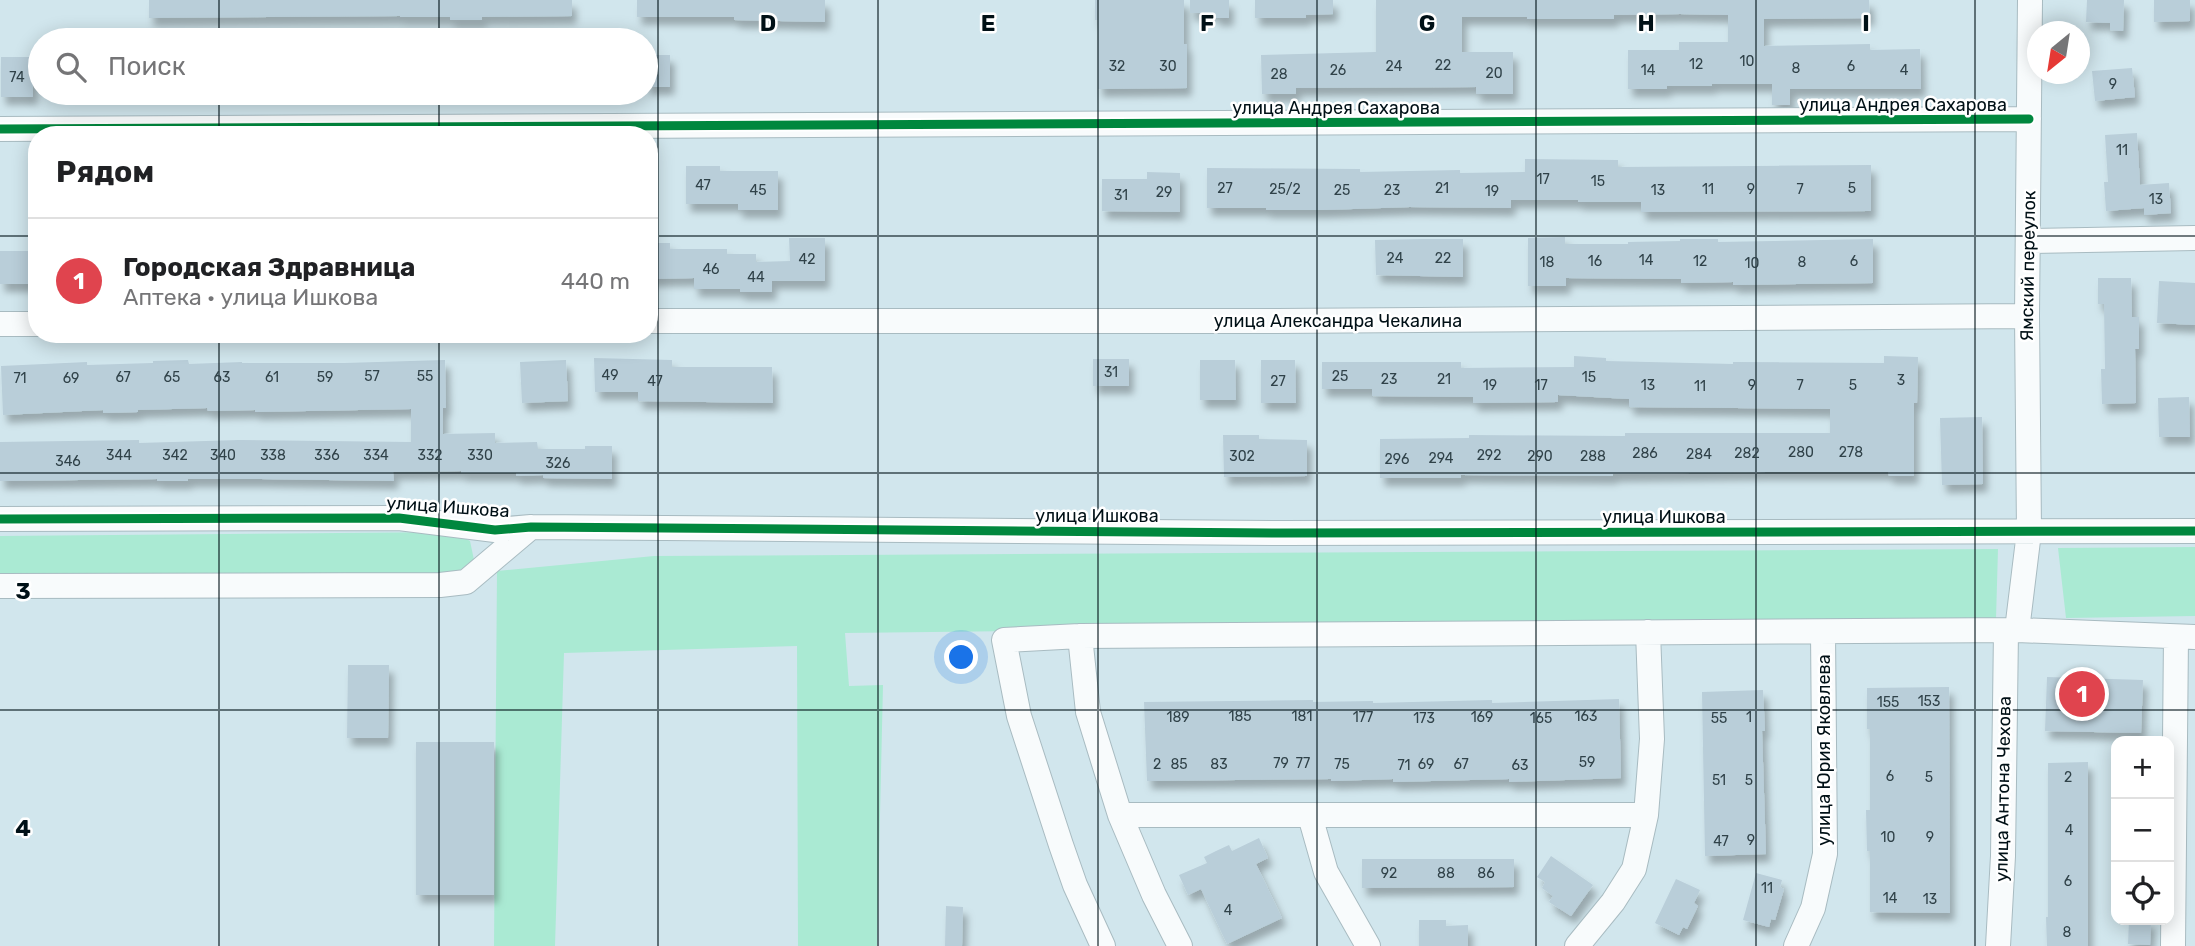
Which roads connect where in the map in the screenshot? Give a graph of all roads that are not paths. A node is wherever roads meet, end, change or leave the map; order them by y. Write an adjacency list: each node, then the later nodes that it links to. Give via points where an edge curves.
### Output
1 (2030, 0): 2 (street, Ямский переулок)
2 (2029, 120): 3 (street, улица Андрея Сахарова); 7 (street, Ямский переулок)
3 (644, 126)
4 (0, 130): 5 (street, улица Андрея Сахарова)
5 (28, 130)
6 (2195, 238): 7 (street)
7 (2029, 241): 8 (street, Ямский переулок)
8 (2027, 316): 9 (street, улица Александра Чекалина); 15 (street, Ямский переулок)
9 (658, 321)
10 (0, 324): 11 (street)
11 (28, 324)
12 (0, 519): 13 (street, улица Ишкова, via 399,518 495,530)
13 (531, 527): 15 (street, улица Ишкова); 16 (street, via 466,582 440,585)
14 (2195, 531): 15 (street, улица Ишкова)
15 (2029, 532): 17 (street, Ямский переулок)
16 (0, 586)
17 (2011, 631): 19 (street); 21 (street); 30 (street, улица Антона Чехова)
18 (1648, 632): 19 (street); 20 (street); 23 (street, via 1652,739)
19 (1823, 633): 29 (street, улица Юрия Яковлева, via 1825,854 1813,908)
20 (1080, 636): 22 (street, via 1088,712); 25 (street, via 1004,640 1020,716 1049,807 1075,885)
21 (2186, 637): 31 (street)
22 (1120, 815): 24 (street); 26 (street)
23 (1646, 815): 24 (street); 28 (street, via 1634,869)
24 (1310, 816): 27 (street, via 1326,872)
25 (1103, 946)
26 (1180, 946)
27 (1368, 946)
28 (1577, 946)
29 (1796, 946)
30 (1998, 946)
31 (2173, 946)

